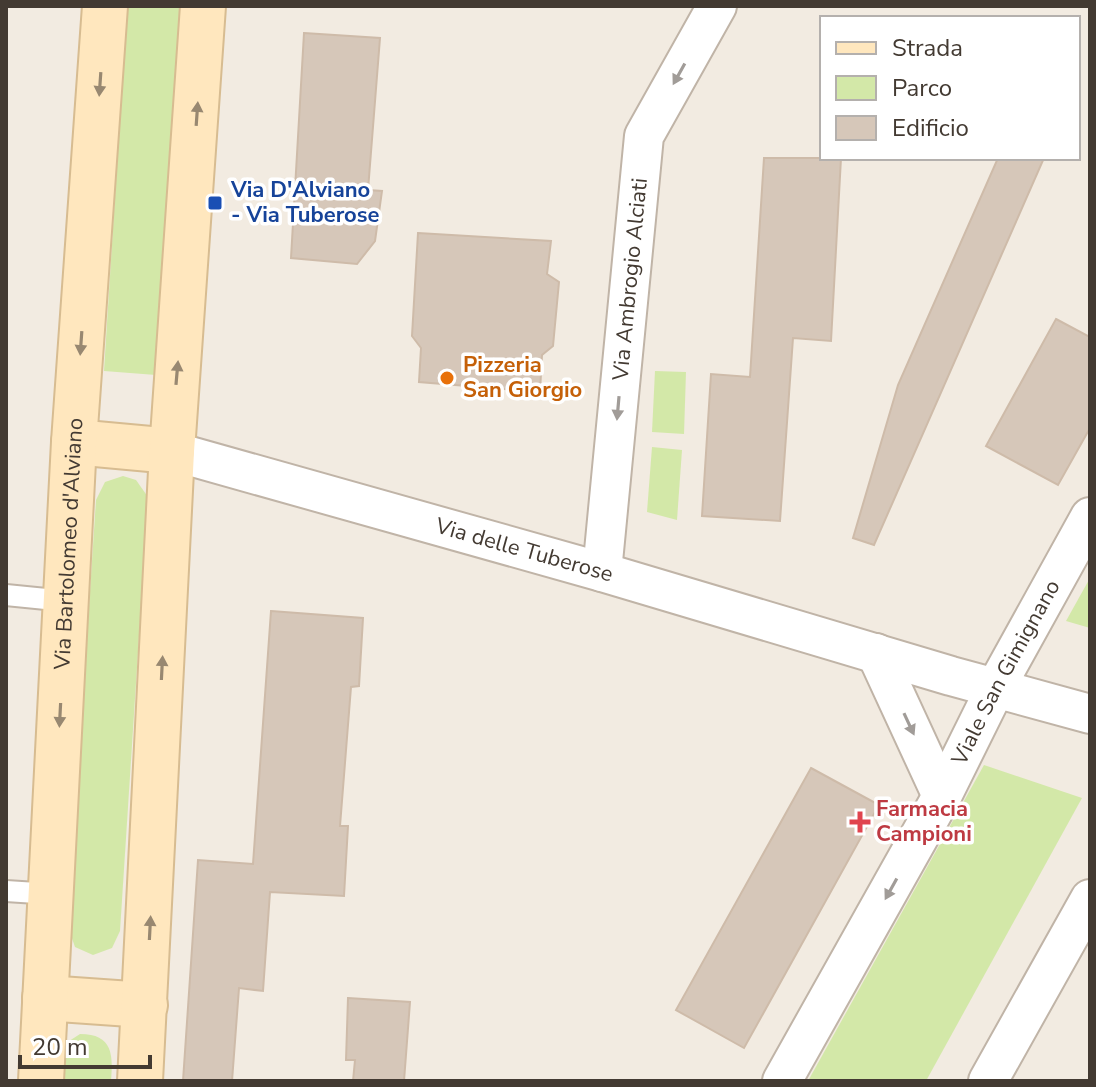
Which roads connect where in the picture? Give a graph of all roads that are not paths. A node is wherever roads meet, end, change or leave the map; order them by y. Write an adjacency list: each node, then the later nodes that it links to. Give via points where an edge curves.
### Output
1 (105, 6): 4 (main road, Via Bartolomeo d'Alviano, one-way to 4)
2 (203, 6): 5 (main road, one-way to 2)
3 (717, 6): 7 (street, Via Ambrogio Alciati, one-way to 7, via 644,136)
4 (74, 442): 5 (main road); 9 (main road, Via Bartolomeo d'Alviano)
5 (172, 451): 7 (street, Via delle Tuberose); 18 (main road, one-way to 5)
6 (1090, 517): 11 (street, Viale San Gimignano)
7 (602, 572): 10 (street, Via delle Tuberose)
8 (6, 595): 9 (lane)
9 (66, 601): 15 (main road, Via Bartolomeo d'Alviano, one-way to 15)
10 (876, 653): 11 (street, Via delle Tuberose); 13 (street, one-way to 13)
11 (996, 687): 12 (street, Via delle Tuberose); 13 (street, Viale San Gimignano)
12 (1090, 714)
13 (942, 796): 21 (street, Viale San Gimignano, one-way to 21)
14 (6, 891): 15 (lane)
15 (52, 894): 17 (main road, Via Bartolomeo d'Alviano)
16 (1090, 899): 22 (street)
17 (45, 998): 18 (main road); 19 (main road, Via Bartolomeo d'Alviano)
18 (145, 1005): 20 (main road)
19 (41, 1081)
20 (140, 1081)
21 (782, 1081)
22 (988, 1081)

